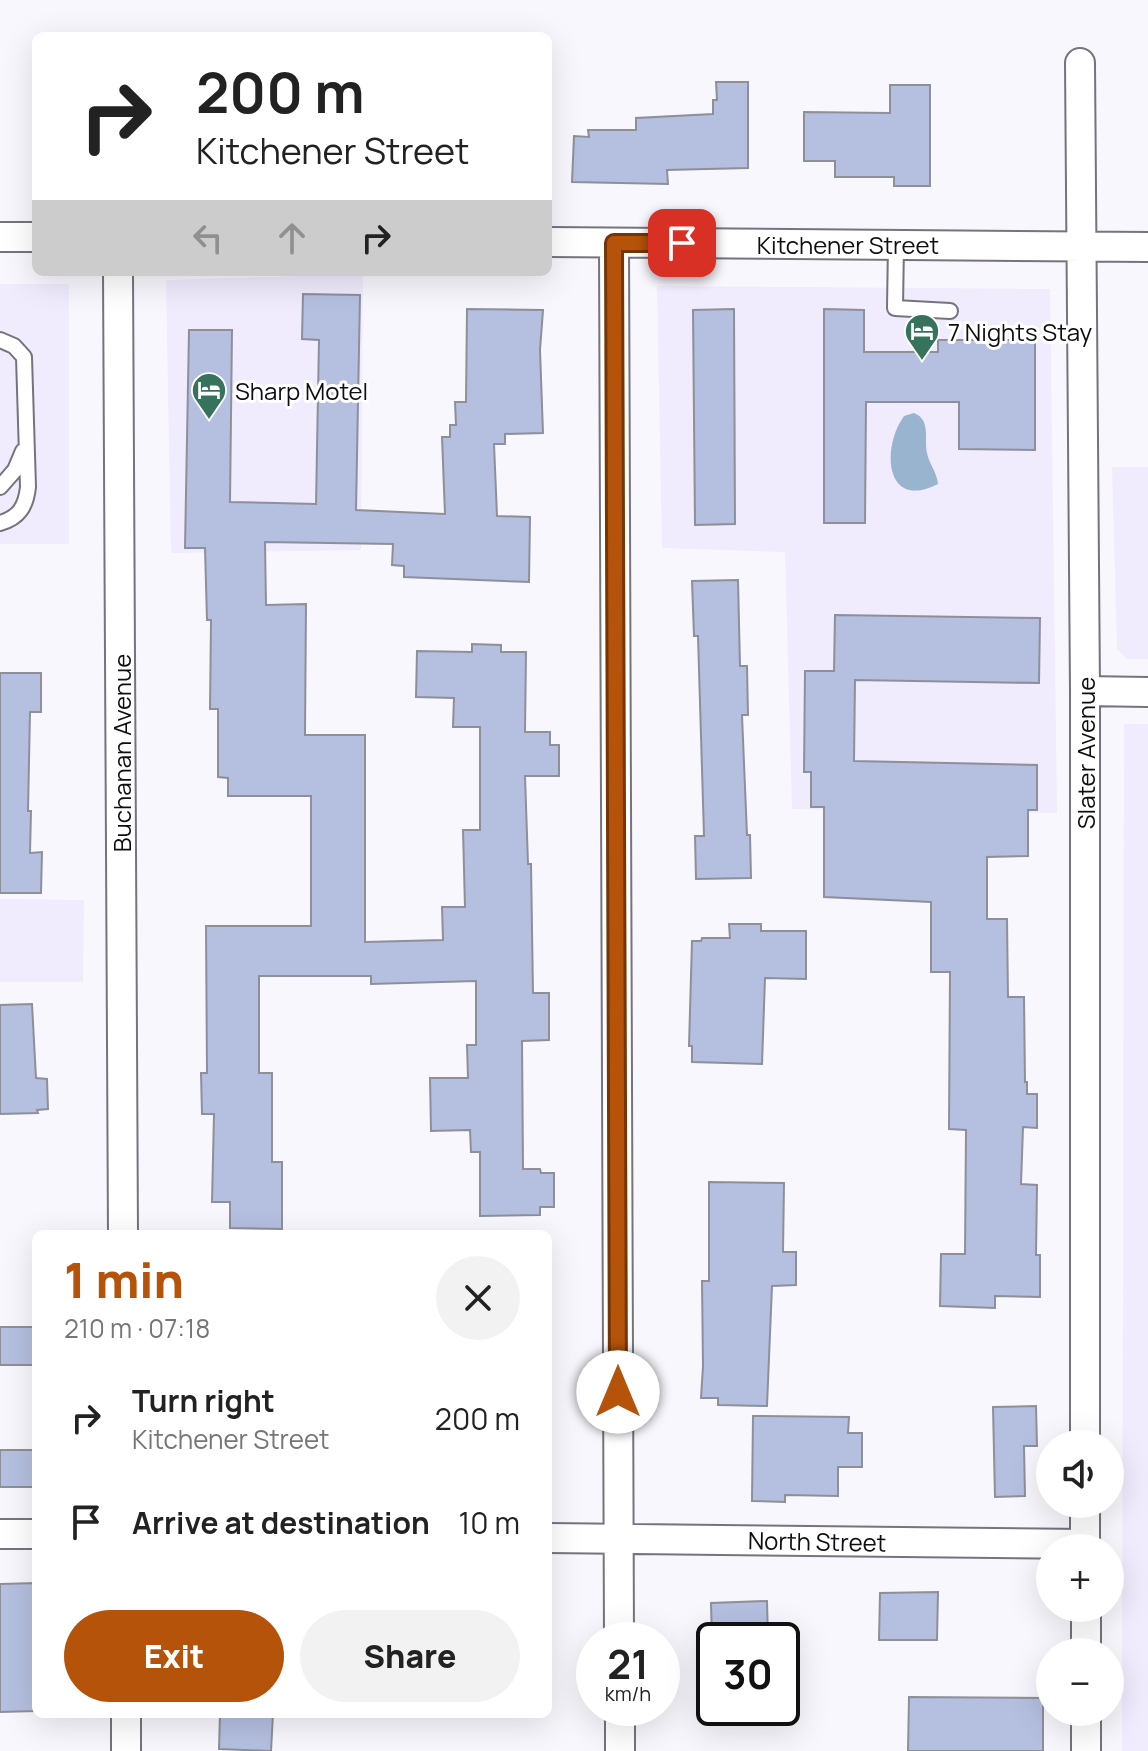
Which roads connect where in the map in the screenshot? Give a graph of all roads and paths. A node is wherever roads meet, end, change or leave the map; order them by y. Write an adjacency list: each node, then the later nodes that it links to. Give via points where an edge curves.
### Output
1 (1080, 63): 7 (street, Slater Avenue)
2 (0, 237): 3 (street)
3 (32, 237)
4 (552, 242): 5 (street, Kitchener Street)
5 (614, 243): 6 (street, Kitchener Street); 22 (street)
6 (896, 244): 7 (street, Kitchener Street); 10 (lane, via 895,308)
7 (1082, 247): 8 (street, Kitchener Street); 15 (street, Slater Avenue)
8 (1148, 247)
9 (118, 276): 17 (street, Buchanan Avenue)
10 (950, 311)
11 (0, 340): 12 (lane, via 24,357)
12 (27, 429): 13 (lane, via 19,462); 14 (lane, via 27,498 19,514)
13 (0, 487)
14 (0, 523)
15 (1085, 691): 16 (street); 18 (street, Slater Avenue)
16 (1148, 692)
17 (123, 1230)
18 (1085, 1430)
19 (0, 1534): 20 (street)
20 (32, 1534)
21 (552, 1538): 22 (street, North Street)
22 (618, 1539): 23 (street, North Street); 24 (street)
23 (1036, 1545)
24 (619, 1622)
25 (126, 1718): 28 (street)
26 (620, 1726): 29 (street)
27 (1086, 1726): 30 (street)
28 (126, 1751)
29 (620, 1751)
30 (1086, 1751)

